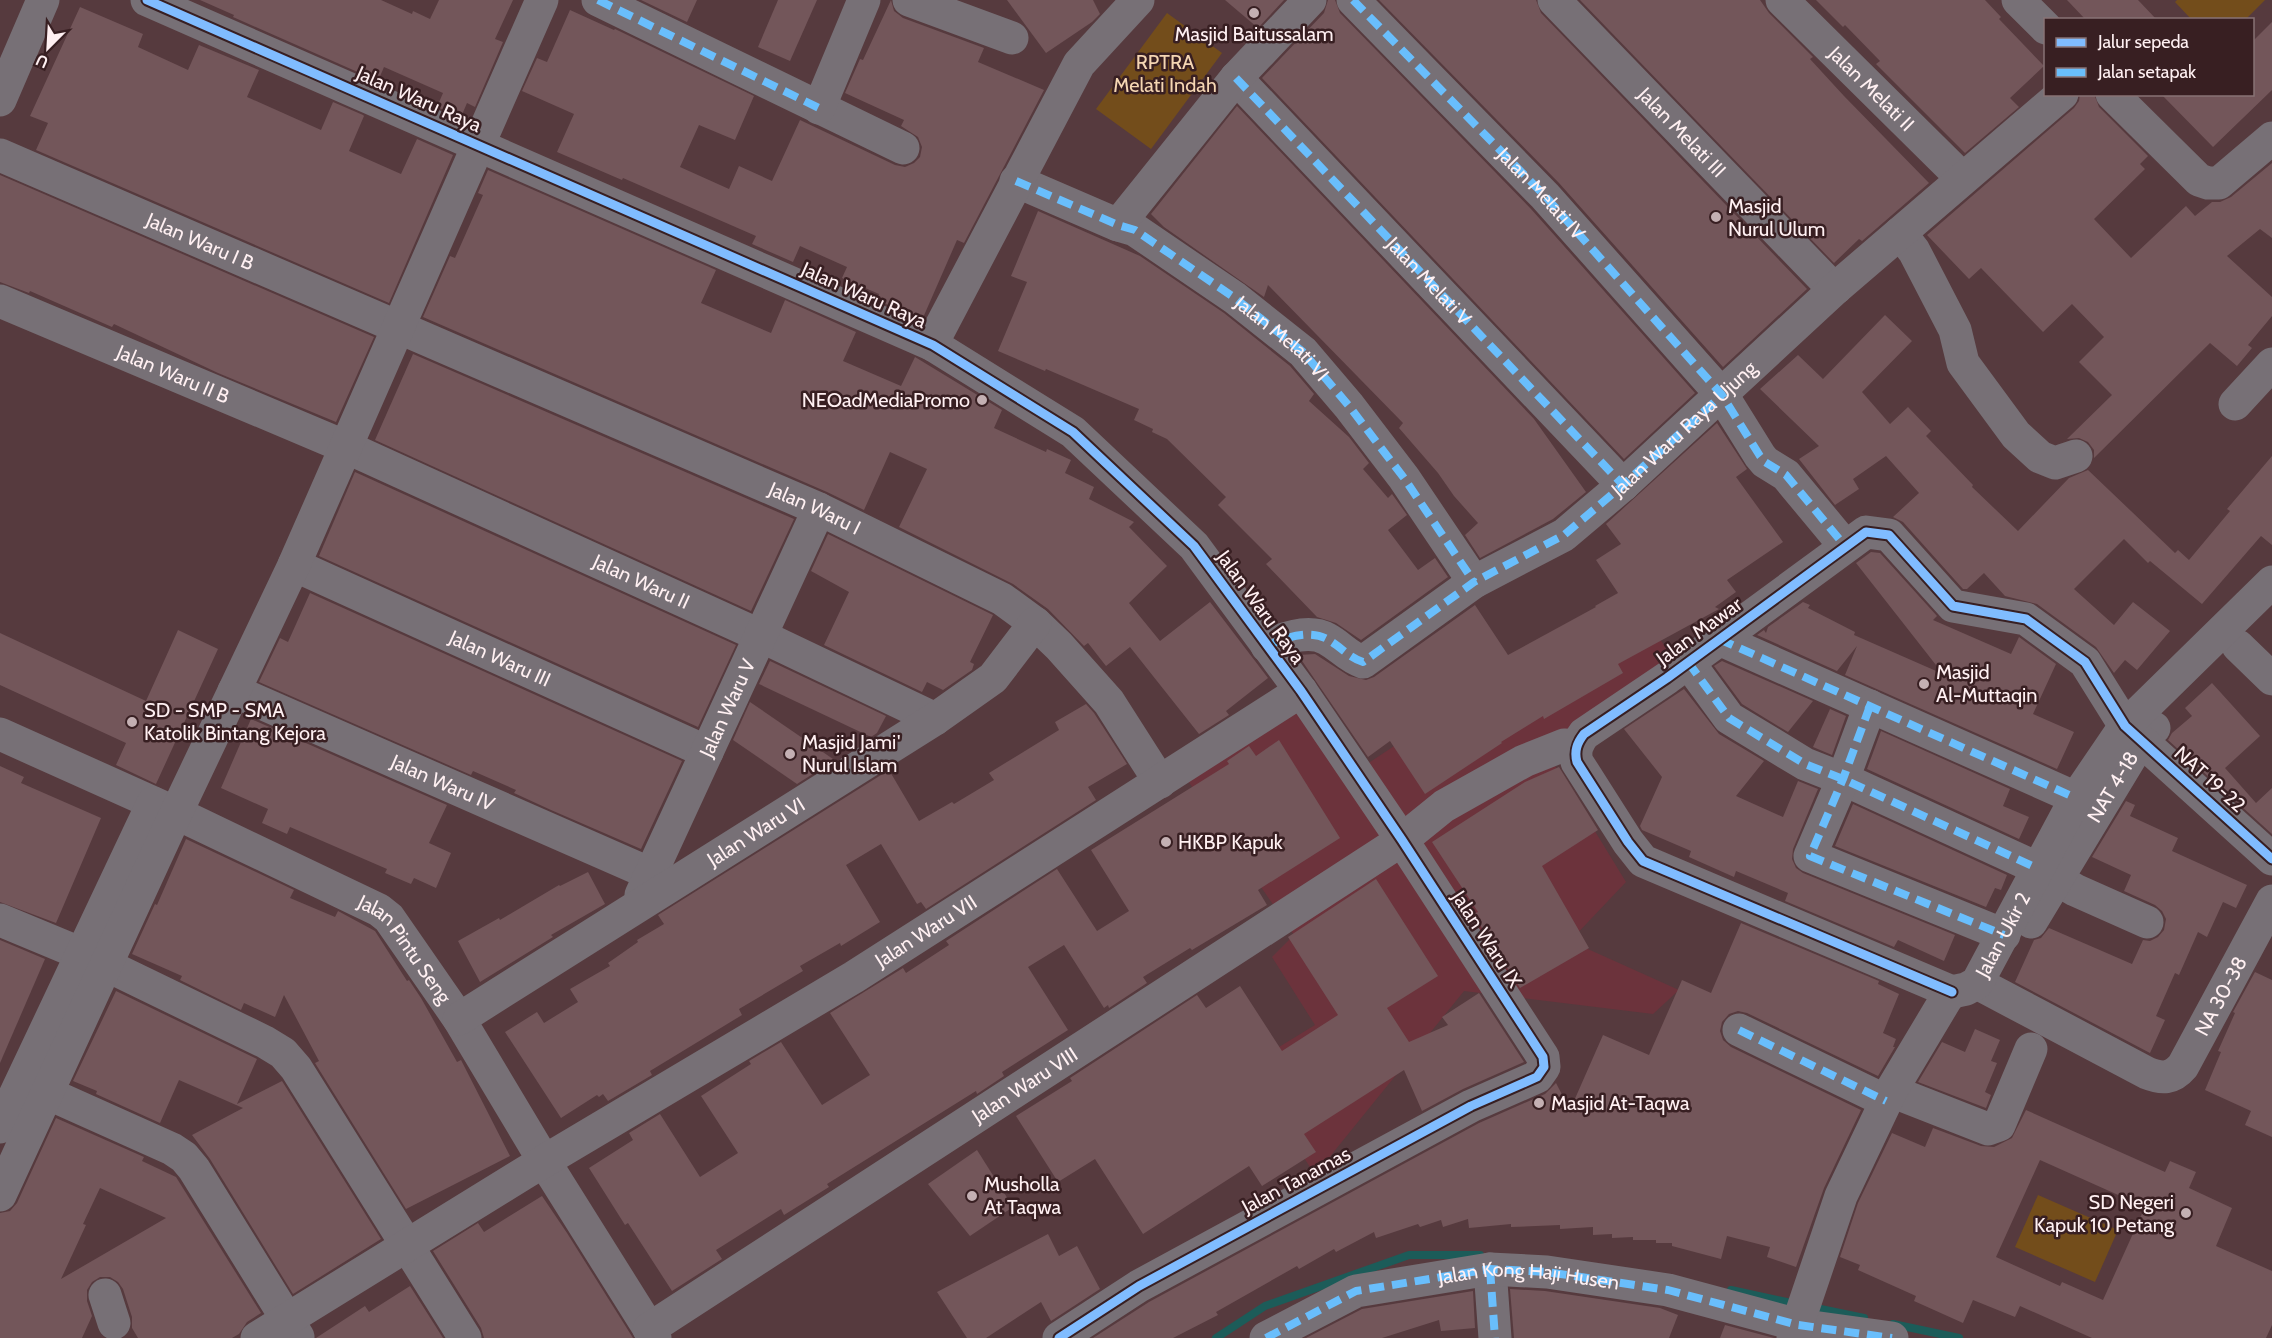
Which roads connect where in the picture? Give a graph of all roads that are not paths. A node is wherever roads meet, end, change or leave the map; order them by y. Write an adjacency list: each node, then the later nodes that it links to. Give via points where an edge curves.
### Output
1 (43, 0): 18 (street)
2 (147, 0): 21 (street, Jalan Waru Raya)
3 (542, 0): 21 (street)
4 (598, 0): 19 (street)
5 (864, 0): 19 (street)
6 (909, 0): 14 (street)
7 (1138, 0): 25 (street, via 1079,64)
8 (1310, 0): 15 (street)
9 (1353, 0): 33 (street, Jalan Melati IV, via 1545,196)
10 (1554, 0): 28 (street, Jalan Melati III)
11 (1782, 0): 24 (street, Jalan Melati II)
12 (2018, 0): 13 (street)
13 (2044, 26)
14 (1012, 39)
15 (1236, 78): 26 (street); 37 (street, Jalan Melati V)
16 (2060, 96): 24 (street, Jalan Waru Raya Ujung)
17 (2114, 96): 20 (street, via 2199,180 2208,183 2219,183)
18 (0, 100)
19 (819, 108): 22 (street)
20 (2272, 138)
21 (479, 144): 30 (street); 31 (street, Jalan Waru Raya)
22 (903, 148)
23 (0, 155): 30 (street, Jalan Waru I B)
24 (1962, 178): 27 (street, Jalan Waru Raya Ujung)
25 (1016, 181): 26 (street, Jalan Melati VI); 31 (street)
26 (1118, 225): 41 (street, Jalan Melati VI, via 1135,230 1235,298 1303,352 1404,478)
27 (1900, 233): 28 (street, Jalan Waru Raya Ujung); 36 (street, via 1914,251 1955,330 1964,363 2016,435 2040,457 2055,463)
28 (1836, 288): 33 (street, Jalan Waru Raya Ujung)
29 (0, 301): 35 (street, Jalan Waru II B)
30 (399, 326): 35 (street); 38 (street, Jalan Waru I)
31 (933, 345): 47 (street, Jalan Waru Raya, via 1073,432 1194,546)
32 (2272, 364): 34 (street)
33 (1722, 395): 37 (street, Jalan Waru Raya Ujung); 39 (street, via 1760,456 1786,475)
34 (2235, 404)
35 (346, 447): 40 (street); 45 (street, Jalan Waru II)
36 (2076, 456)
37 (1623, 485): 41 (street, Jalan Waru Raya Ujung, via 1564,535)
38 (819, 510): 44 (street, Jalan Waru I, via 1002,599); 45 (street, Jalan Waru V)
39 (1845, 546): 46 (street, Jalan Mawar); 55 (street, Jalan Mawar, via 1866,532 1888,535 1953,606 2026,619 2085,662)
40 (294, 565): 51 (street); 58 (street, Jalan Waru III)
41 (1474, 582): 47 (street, Jalan Waru Raya Ujung, via 1363,662 1326,638 1305,635)
42 (2272, 582): 55 (street, Jalan Ukir 2)
43 (2272, 613): 48 (street, NAT 4-18)
44 (1035, 623): 54 (street, Jalan Waru VI, via 993,678); 60 (street, Jalan Waru I, via 1109,702)
45 (760, 636): 54 (street, Jalan Waru II); 58 (street, Jalan Waru V)
46 (1719, 639): 49 (street, Jalan Mawar); 53 (street)
47 (1267, 646): 52 (street, Jalan Waru Raya)
48 (2238, 646): 50 (street); 55 (street, NAT 4-18)
49 (1688, 662): 57 (street, Jalan Mawar, via 1584,734); 59 (street, via 1729,718 1805,764)
50 (2272, 679)
51 (234, 691): 62 (street); 65 (street, Jalan Waru IV)
52 (1301, 692): 60 (street, Jalan Waru VII); 63 (street, Jalan Waru Raya)
53 (1870, 706): 59 (street); 61 (street)
54 (935, 719): 68 (street, Jalan Waru VI)
55 (2133, 733): 61 (street, Jalan Ukir 2); 64 (street, NAT 19-22); 66 (street, NAT 4-18)
56 (0, 734): 62 (street, Jalan Pintu Seng)
57 (1576, 746): 63 (street, via 1564,745 1524,761 1444,806); 73 (street, via 1577,762 1643,861)
58 (707, 752): 65 (street, Jalan Waru V)
59 (1843, 779): 66 (street); 71 (street, via 1810,856)
60 (1160, 782): 81 (street, Jalan Waru VII, via 854,977)
61 (2076, 798): 66 (street, Jalan Ukir 2)
62 (164, 808): 72 (street); 74 (street, Jalan Pintu Seng, via 378,910 398,928)
63 (1402, 840): 77 (street, Jalan Waru IX); 87 (street, Jalan Waru VIII)
64 (2272, 859)
65 (651, 874): 68 (street, Jalan Waru V)
66 (2047, 874): 70 (street); 71 (street, Jalan Ukir 2); 73 (street, NAT 4-18)
67 (2272, 901): 73 (street, NA 30-38, via 2183,1066 2167,1078)
68 (635, 908): 74 (street, Jalan Waru VI)
69 (0, 920): 72 (street)
70 (2147, 922)
71 (2004, 935): 73 (street, Jalan Ukir 2)
72 (94, 959): 78 (street); 83 (street, via 283,1053)
73 (1973, 988): 79 (street, Jalan Ukir 2, via 1938,1009)
74 (459, 1019): 81 (street, Jalan Pintu Seng)
75 (1739, 1030): 79 (street)
76 (2031, 1049): 79 (street, via 1999,1125 1988,1129)
77 (1543, 1057): 91 (street, Jalan Tanamas, via 1544,1067 1537,1077 1471,1106 1149,1280)
78 (23, 1083): 80 (street); 82 (street); 86 (street, via 184,1157)
79 (1889, 1096): 85 (street, Jalan Ukir 2, via 1840,1196)
80 (0, 1127)
81 (544, 1161): 83 (street, Jalan Waru VII); 87 (street, Jalan Pintu Seng)
82 (0, 1195)
83 (408, 1245): 86 (street, Jalan Waru VII); 90 (street)
84 (1490, 1269): 85 (street, Jalan Kong Haji Husen, via 1547,1272 1668,1290); 88 (street, Jalan Kong Haji Husen, via 1356,1291); 92 (street)
85 (1800, 1319): 93 (street, Jalan Kong Haji Husen)
86 (293, 1329): 89 (street, Jalan Waru VII)
87 (652, 1334)
88 (1278, 1335)
89 (257, 1338)
90 (465, 1338)
91 (1059, 1338)
92 (1495, 1338)
93 (1892, 1338)

